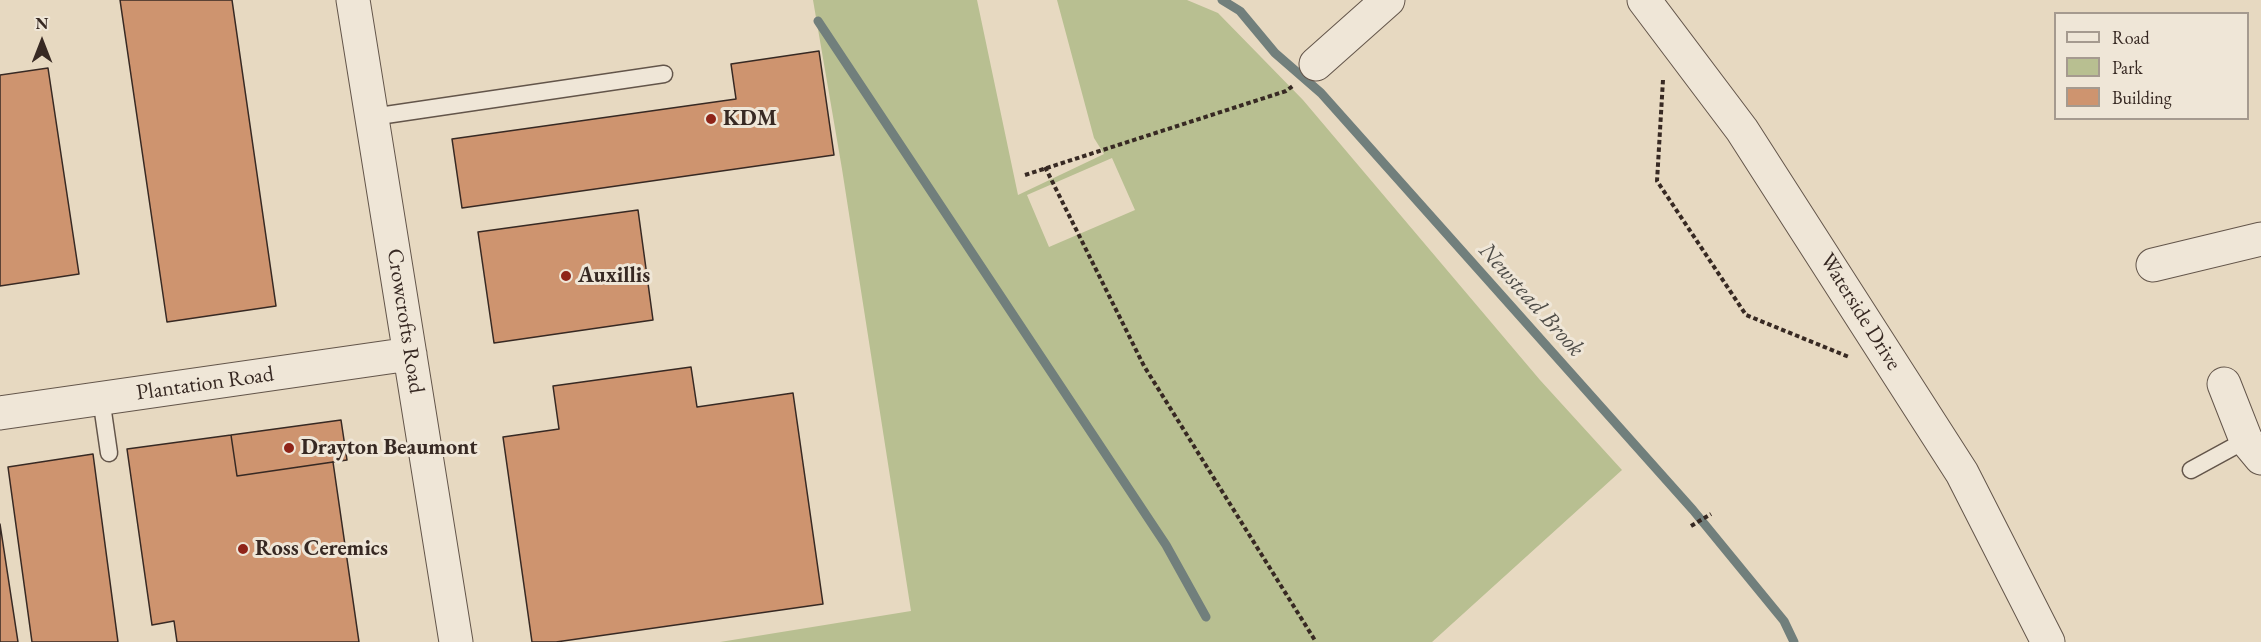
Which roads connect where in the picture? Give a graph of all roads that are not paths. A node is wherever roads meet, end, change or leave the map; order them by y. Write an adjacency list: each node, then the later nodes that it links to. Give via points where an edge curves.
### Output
1 (353, 0): 6 (street, Crowcrofts Road)
2 (1388, 0): 4 (street)
3 (1644, 0): 17 (street, Waterside Drive, via 1742,130 1956,464)
4 (1316, 64)
5 (664, 74): 6 (lane)
6 (372, 117): 9 (street, Crowcrofts Road)
7 (2261, 239): 8 (street)
8 (2153, 265)
9 (410, 354): 11 (street, Plantation Road); 16 (street, Crowcrofts Road)
10 (2224, 384): 13 (street)
11 (101, 398): 12 (street, Plantation Road); 14 (lane)
12 (0, 413)
13 (2254, 449): 15 (lane)
14 (109, 453)
15 (2191, 470)
16 (456, 642)
17 (2048, 642)

